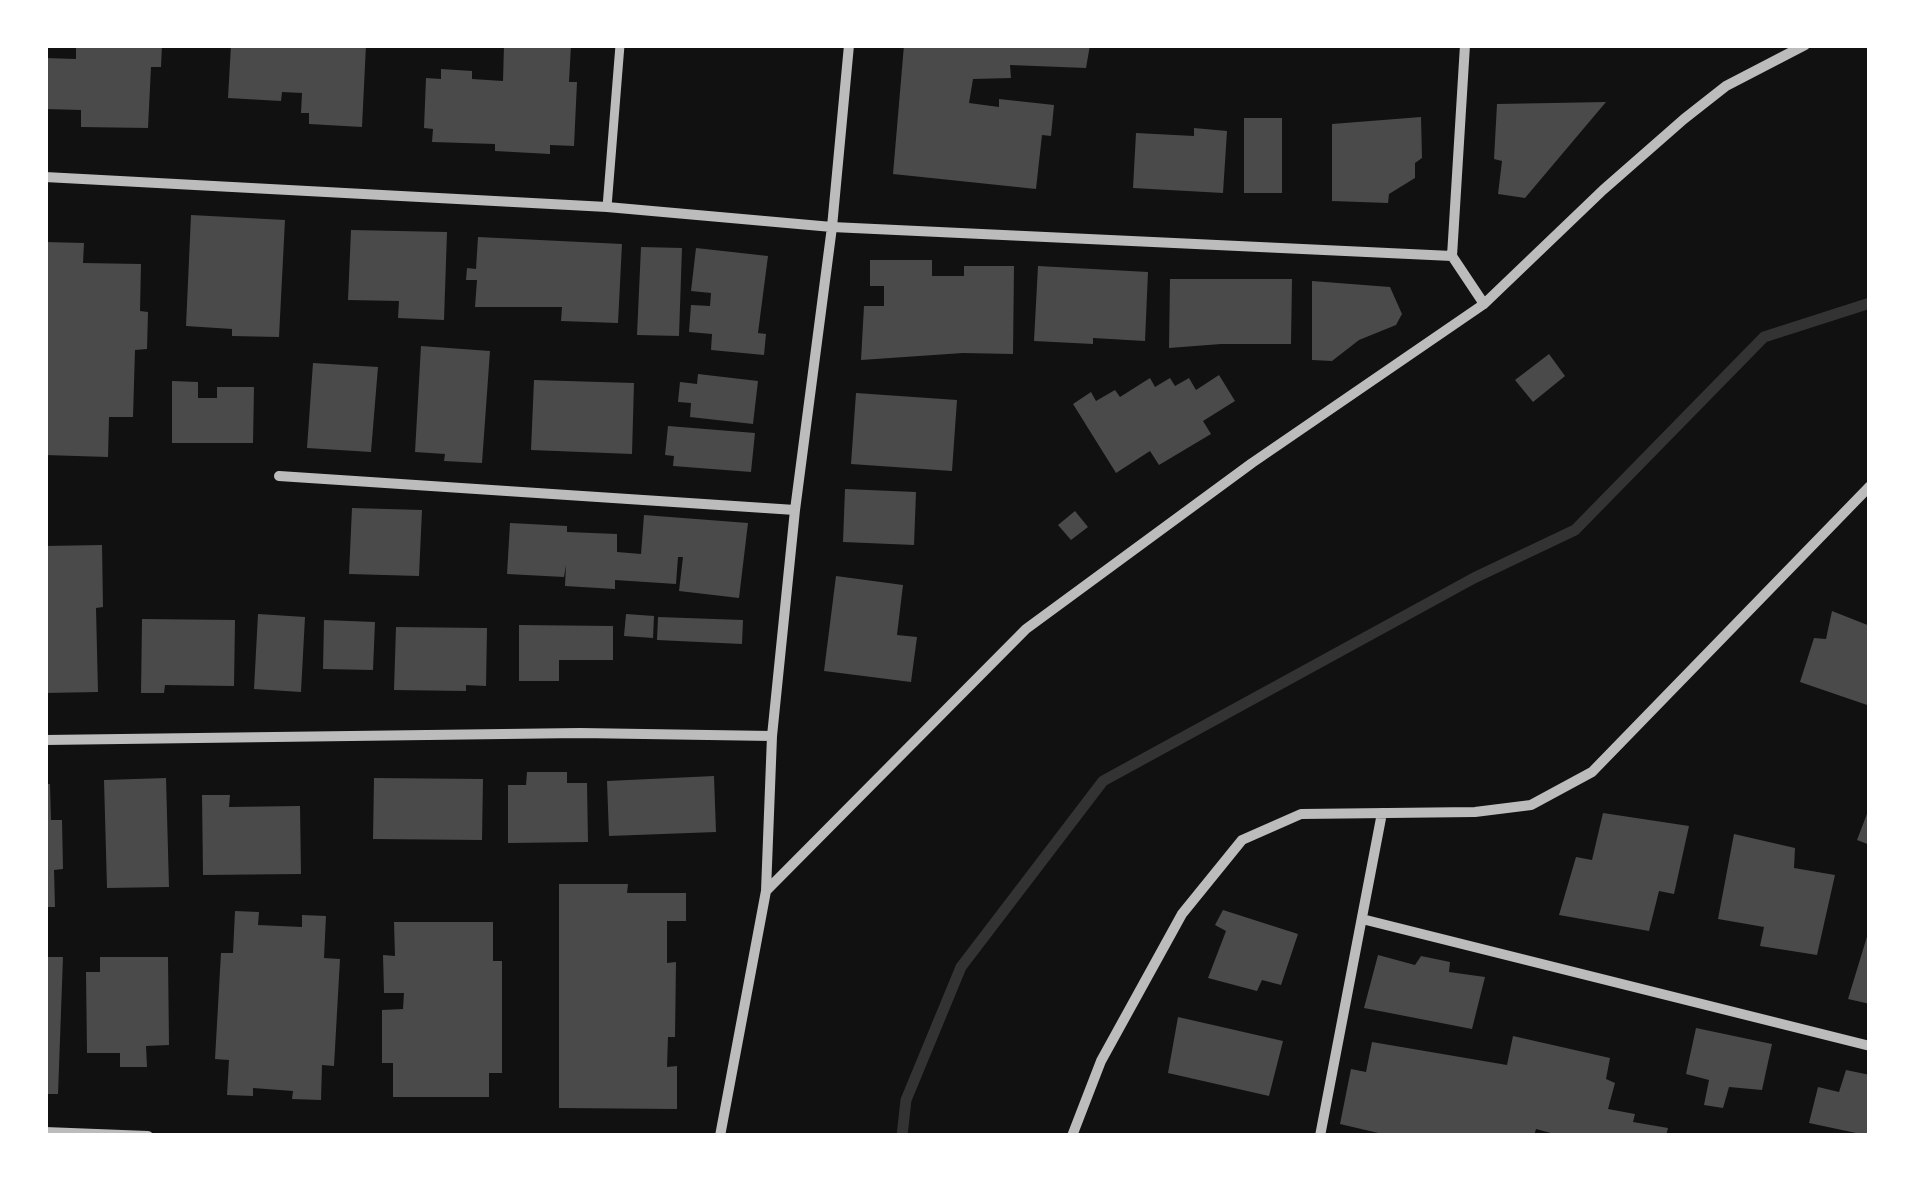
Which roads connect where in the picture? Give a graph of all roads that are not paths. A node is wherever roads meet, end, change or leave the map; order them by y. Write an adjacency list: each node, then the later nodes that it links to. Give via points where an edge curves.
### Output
1 (620, 45): 6 (street)
2 (849, 45): 7 (street)
3 (1465, 45): 8 (street)
4 (1805, 45): 9 (street, via 1726,86 1684,119)
5 (45, 177): 6 (street)
6 (607, 207): 7 (street)
7 (832, 227): 8 (street); 12 (street)
8 (1452, 256): 9 (street)
9 (1484, 304): 16 (street, via 1026,628)
10 (279, 476): 12 (street)
11 (1870, 486): 15 (street, via 1592,772 1531,805)
12 (794, 510): 13 (street)
13 (772, 736): 14 (street); 16 (street)
14 (45, 740)
15 (1382, 813): 17 (street); 22 (street, via 1301,814 1242,840 1182,914 1101,1061)
16 (766, 890): 21 (street)
17 (1362, 920): 18 (street); 23 (street)
18 (1870, 1046)
19 (45, 1132): 20 (street)
20 (148, 1136)
21 (720, 1136)
22 (1072, 1136)
23 (1320, 1136)

